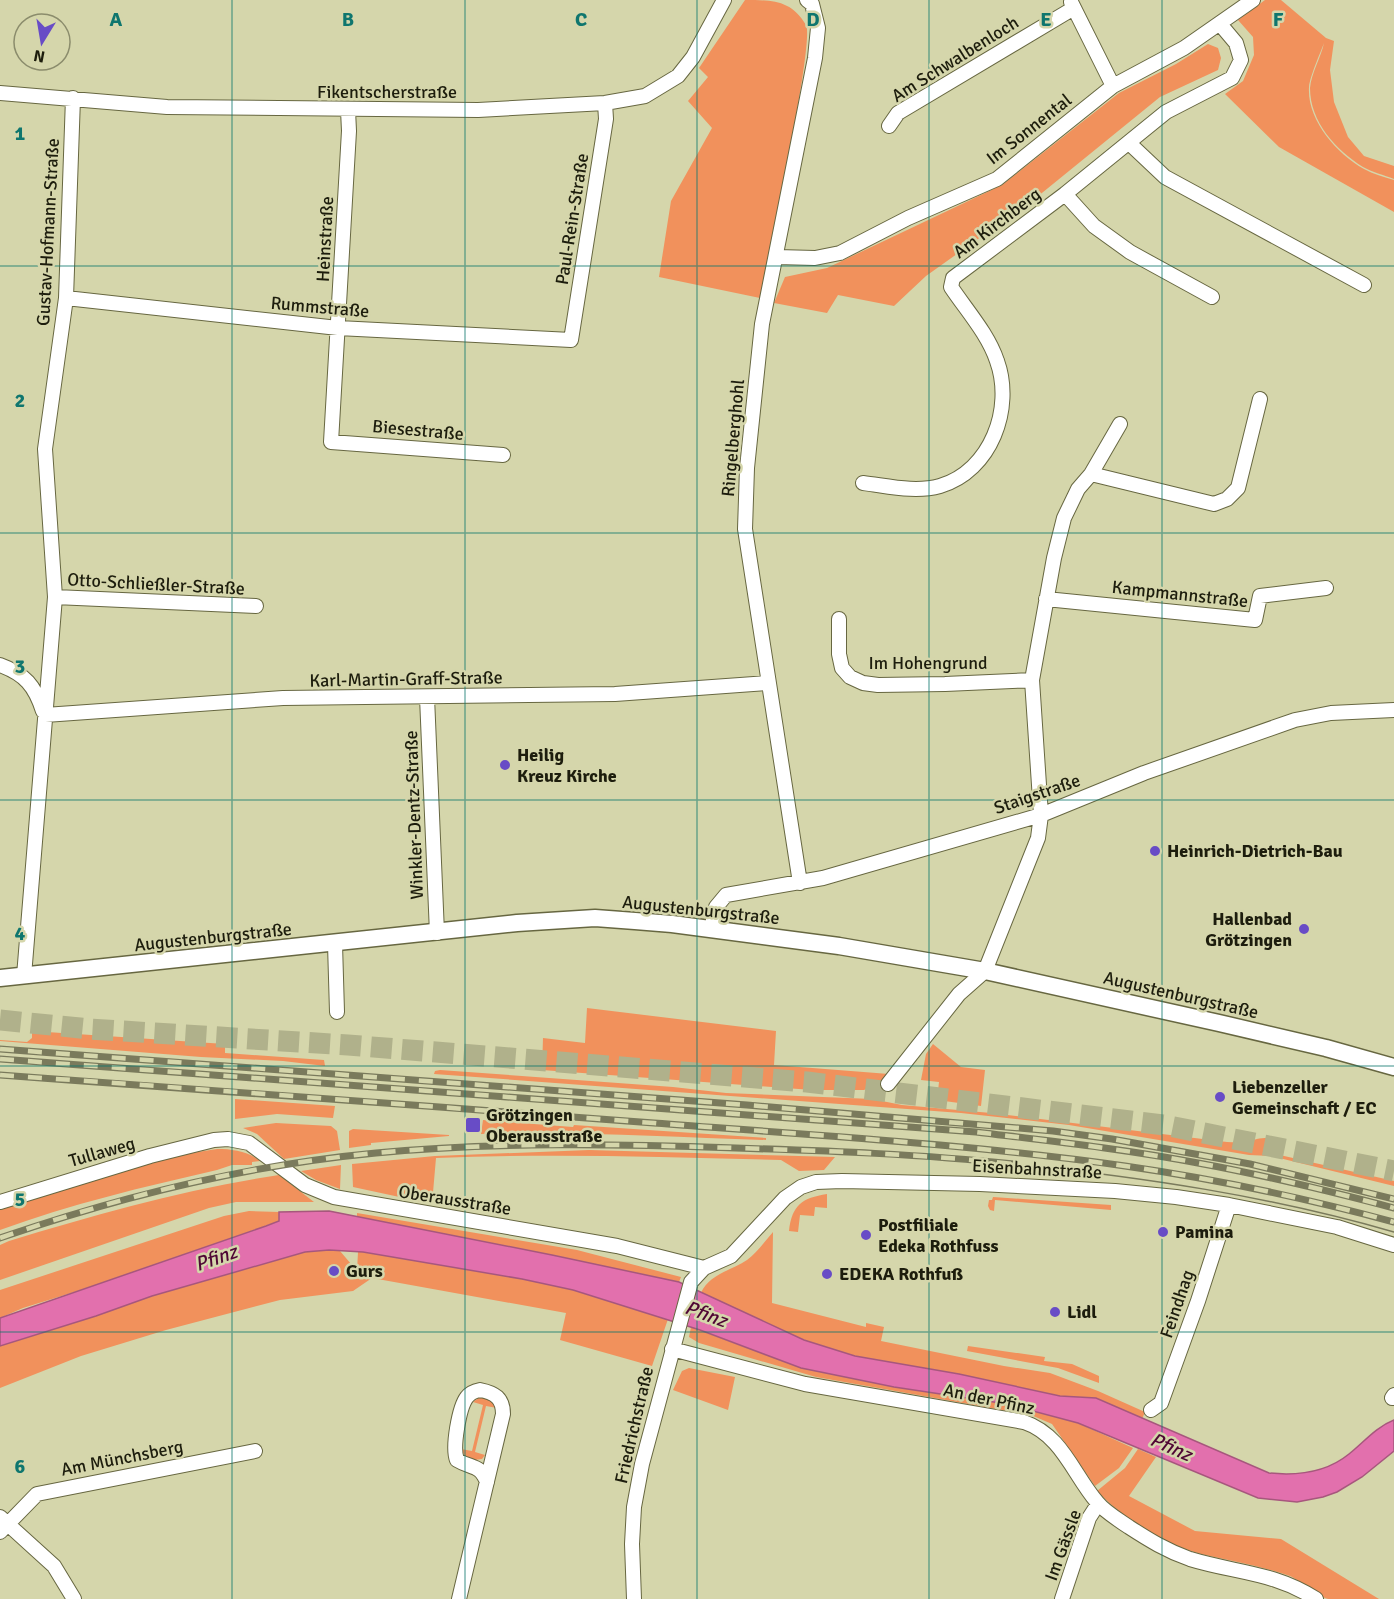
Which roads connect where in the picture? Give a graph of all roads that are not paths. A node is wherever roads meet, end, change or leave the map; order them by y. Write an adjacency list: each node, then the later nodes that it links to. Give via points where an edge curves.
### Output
1 (724, 0): 9 (street, Fikentscherstraße, via 678,76 645,96)
2 (807, 0): 14 (street, Ringelberghohl, via 812,4 818,28 815,58)
3 (1252, 0): 5 (street, Im Sonnental)
4 (1072, 4): 6 (street, Am Schwalbenloch); 11 (street, Am Schwalbenloch, via 898,113)
5 (1220, 24): 6 (street, Im Sonnental); 12 (street, Am Kirchberg, via 1236,43 1241,60 1232,78 1166,112)
6 (1113, 86): 14 (street, Im Sonnental, via 997,179 840,253 815,258)
7 (0, 93): 8 (street, Fikentscherstraße)
8 (73, 98): 10 (street, Fikentscherstraße, via 167,107); 17 (street, Gustav-Hofmann-Straße)
9 (605, 104): 10 (street, Fikentscherstraße, via 478,110); 19 (street, Paul-Rein-Straße, via 606,119)
10 (348, 110): 18 (street, Heinstraße)
11 (889, 126)
12 (1129, 143): 13 (street, Am Kirchberg); 15 (street, via 1165,177)
13 (1065, 194): 16 (street, Am Kirchberg, via 1094,226 1130,252); 25 (street, Am Kirchberg, via 953,278 951,287 989,342 1003,384 1000,423 977,463 941,486 918,489)
14 (777, 257): 33 (street, Ringelberghohl, via 762,324 744,529)
15 (1364, 285)
16 (1212, 297)
17 (66, 298): 18 (street, Rummstraße); 27 (street, Gustav-Hofmann-Straße, via 45,449)
18 (338, 328): 19 (street, Rummstraße); 22 (street, Heinstraße)
19 (571, 340)
20 (1260, 399): 24 (street, via 1238,488 1227,499 1214,504)
21 (1120, 424): 24 (street)
22 (331, 442): 23 (street, Biesestraße)
23 (503, 455)
24 (1091, 474): 28 (street, via 1078,489 1064,518)
25 (862, 483)
26 (1326, 588): 28 (street, Kampmannstraße, via 1260,596 1255,620)
27 (55, 597): 29 (street, Otto-Schließler-Straße); 36 (street, Gustav-Hofmann-Straße)
28 (1046, 599): 32 (street)
29 (256, 606)
30 (839, 619): 32 (street, Im Hohengrund, via 842,668 863,683)
31 (0, 665): 36 (street, via 25,678 37,692)
32 (1032, 680): 37 (street)
33 (767, 683): 34 (street, Karl-Martin-Graff-Straße, via 615,694); 38 (street, Ringelberghohl)
34 (427, 697): 36 (street, Karl-Martin-Graff-Straße, via 283,698); 40 (street, Winkler-Dentz-Straße)
35 (1394, 710): 37 (street, Staigstraße, via 1331,713 1277,726)
36 (45, 715): 43 (street, Gustav-Hofmann-Straße)
37 (1041, 815): 38 (street, Staigstraße); 42 (street, via 1038,838)
38 (800, 883): 39 (street, Staigstraße, via 726,895 716,906)
39 (711, 929): 40 (street, Augustenburgstraße, via 595,918); 42 (street, Augustenburgstraße)
40 (437, 933): 41 (street, Augustenburgstraße)
41 (335, 944): 43 (street, Augustenburgstraße); 45 (street)
42 (985, 971): 46 (street, Augustenburgstraße); 47 (street, via 959,994)
43 (24, 976): 44 (street, Augustenburgstraße)
44 (0, 978)
45 (337, 1012)
46 (1392, 1066)
47 (888, 1084)
48 (214, 1140): 49 (street, Tullaweg, via 89,1173); 52 (street, Oberausstraße, via 249,1143 305,1185 341,1199 617,1246)
49 (0, 1202)
50 (1229, 1204): 51 (street, Eisenbahnstraße, via 1337,1227); 52 (street, Eisenbahnstraße, via 1115,1191 816,1182 785,1198 731,1256); 54 (street, Feindhag, via 1161,1403)
51 (1394, 1245)
52 (704, 1268): 53 (street, Friedrichstraße, via 691,1282)
53 (672, 1349): 57 (street, An der Pfinz, via 805,1384 1031,1424 1047,1434 1064,1453); 61 (street, Friedrichstraße, via 634,1507)
54 (1151, 1410)
55 (255, 1450): 58 (street, Am Münchsberg, via 37,1494)
56 (487, 1482): 56 (street, via 503,1406 500,1398 480,1390 467,1397 454,1443 458,1460 477,1467); 60 (street)
57 (1098, 1504): 62 (street, Im Gässle, via 1089,1518); 63 (street, An der Pfinz, via 1166,1550 1278,1579)
58 (2, 1524): 59 (street, via 54,1566)
59 (74, 1599)
60 (459, 1599)
61 (634, 1599)
62 (1062, 1599)
63 (1316, 1599)

